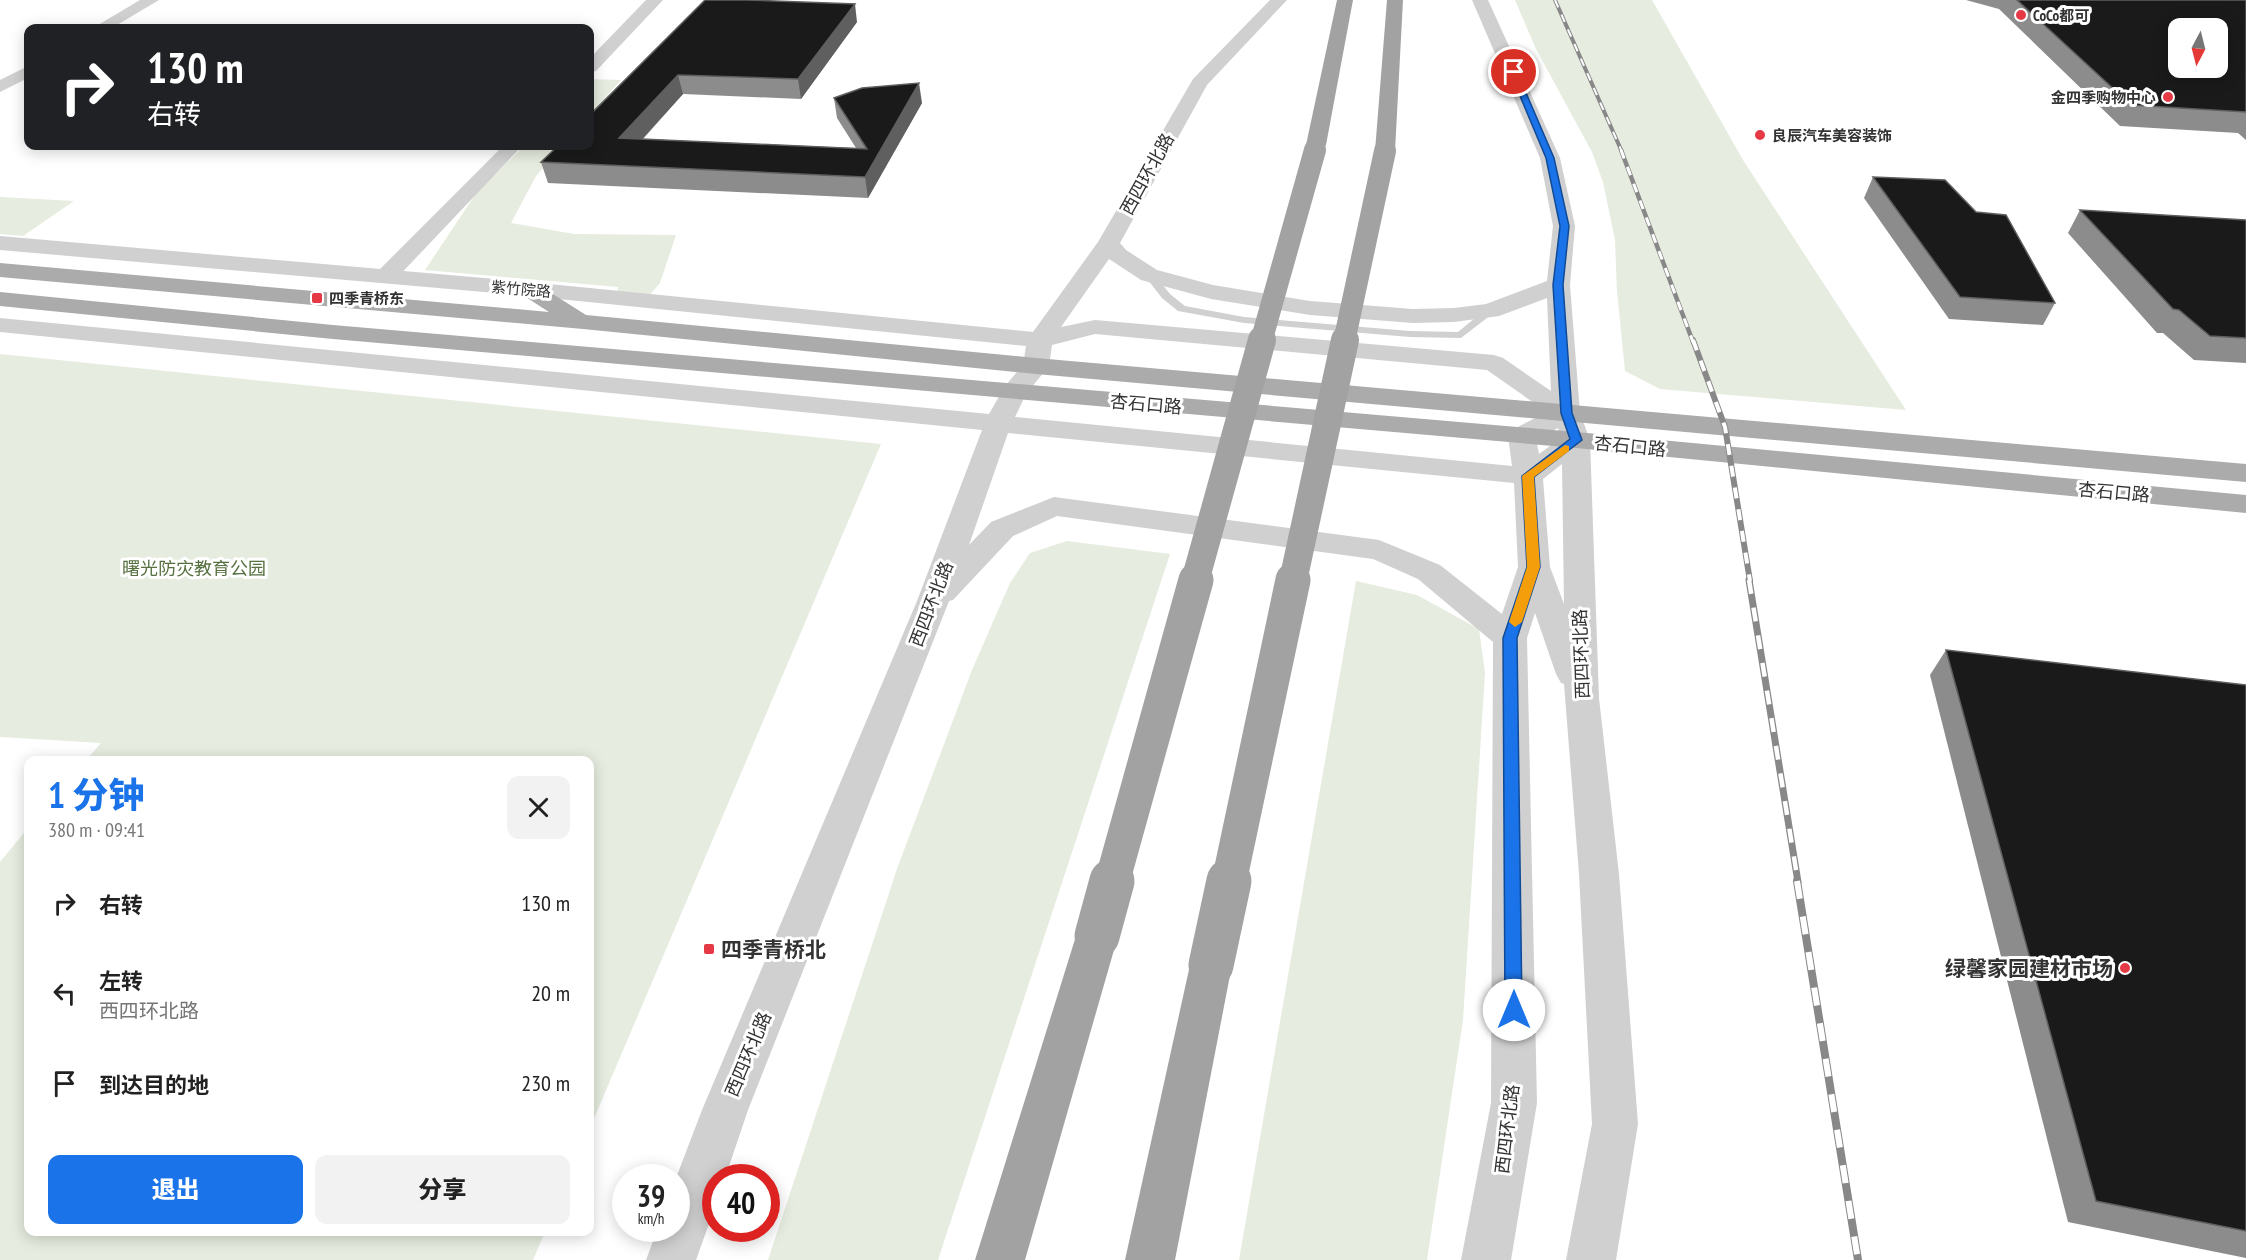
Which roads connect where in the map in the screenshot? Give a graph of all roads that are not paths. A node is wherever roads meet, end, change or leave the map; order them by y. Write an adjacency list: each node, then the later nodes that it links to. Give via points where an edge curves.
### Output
1 (151, 0): 7 (street)
2 (655, 0): 8 (street)
3 (1279, 0): 13 (street, 西四环北路, via 1199,83)
4 (1345, 0): 36 (highway, bridge, via 1316,145 1097,936)
5 (1395, 0): 37 (highway, bridge, via 1385,151)
6 (1480, 0): 18 (street, 西四环北路, via 1550,158 1564,226)
7 (108, 24)
8 (594, 64)
9 (24, 72): 10 (street)
10 (0, 87)
11 (509, 150): 17 (street)
12 (0, 243): 17 (street, 紫竹院路)
13 (1109, 243): 18 (street, via 1118,255 1149,274 1211,292 1311,308 1413,316 1490,311); 23 (street, 西四环北路)
14 (0, 258): 16 (main road)
15 (0, 270): 16 (main road, 紫竹院路)
16 (25, 272): 21 (main road, 紫竹院路)
17 (386, 276): 19 (street, 紫竹院路)
18 (1558, 285): 26 (street, 西四环北路)
19 (529, 289): 21 (main road); 23 (street, 紫竹院路)
20 (0, 299): 25 (main road)
21 (583, 322): 24 (main road, 紫竹院路)
22 (0, 325): 25 (street)
23 (1040, 340): 24 (street, 西四环北路); 26 (street, 紫竹院路, via 1095,327 1494,363)
24 (1036, 366): 25 (street, 西四环北路); 26 (main road, 杏石口路)
25 (1006, 407): 27 (main road, 杏石口路); 29 (street); 32 (street, 西四环北路)
26 (1571, 426): 27 (street); 28 (main road, 杏石口路); 29 (street); 30 (main road, 杏石口路); 34 (street, 西四环北路)
27 (1522, 436): 29 (street, 西四环北路)
28 (2246, 473)
29 (1528, 476): 31 (street, 西四环北路)
30 (2246, 504)
31 (1534, 567): 33 (street, 西四环北路); 34 (street)
32 (933, 601): 33 (street, via 1002,529 1054,506 1379,550 1429,572); 35 (street, 西四环北路, via 725,1110)
33 (1510, 638): 38 (street, 西四环北路, via 1514,1103)
34 (1582, 699): 39 (street, 西四环北路, via 1599,874 1615,1124)
35 (671, 1260)
36 (1000, 1260)
37 (1150, 1260)
38 (1486, 1260)
39 (1591, 1260)

